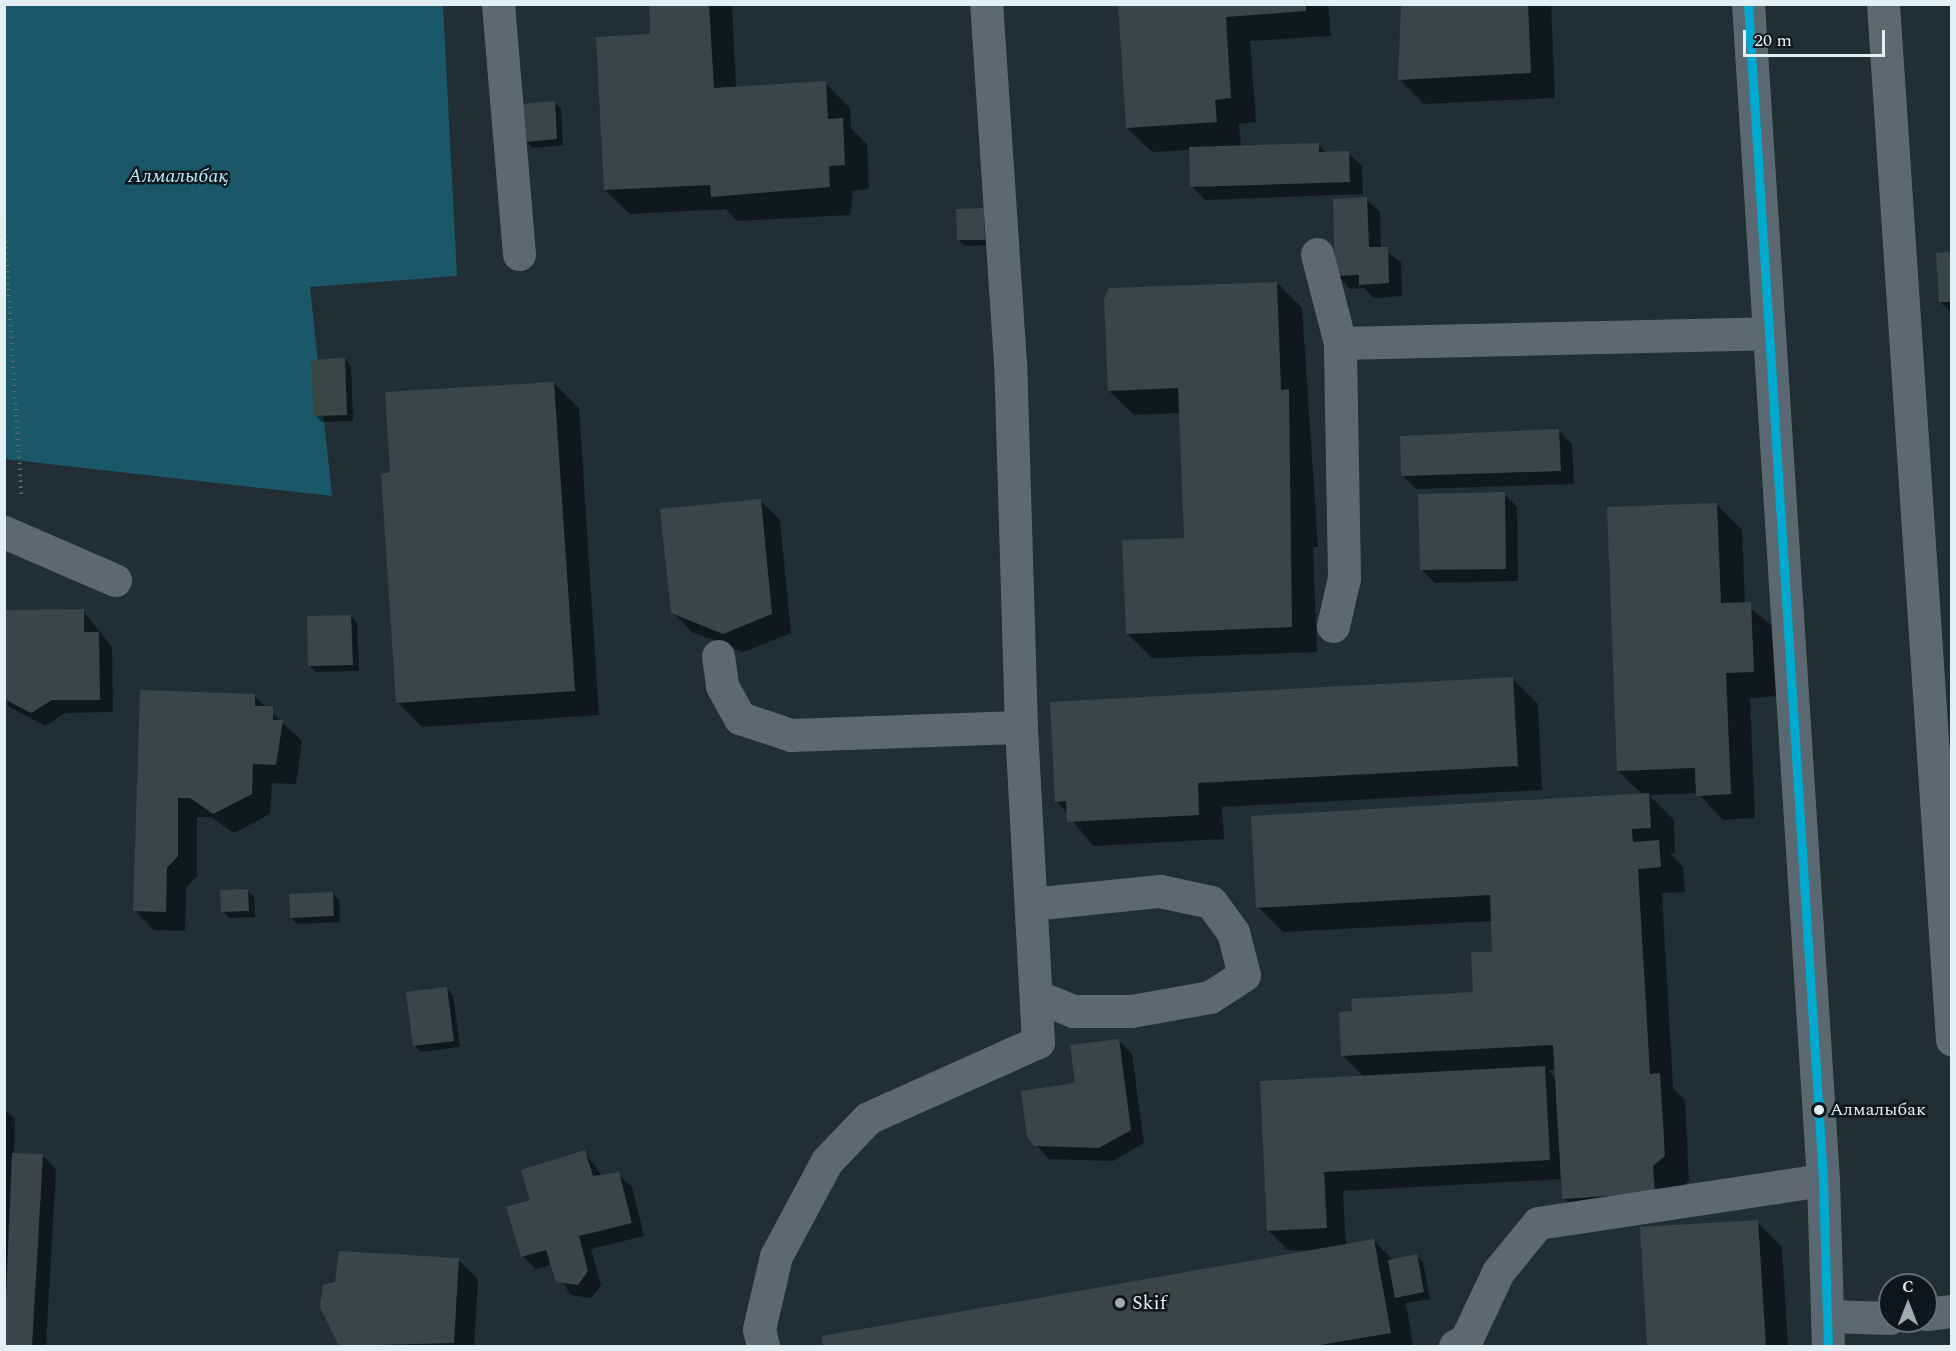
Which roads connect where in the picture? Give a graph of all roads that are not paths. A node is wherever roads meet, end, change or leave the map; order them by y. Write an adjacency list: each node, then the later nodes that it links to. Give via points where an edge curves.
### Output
1 (498, 4): 5 (street)
2 (986, 4): 13 (street, via 1001,217)
3 (1748, 4): 7 (main road)
4 (1883, 4): 17 (street)
5 (519, 254)
6 (1317, 254): 8 (street)
7 (1769, 333): 8 (street); 19 (main road)
8 (1340, 343): 11 (street, via 1344,578)
9 (14, 536): 10 (street)
10 (115, 580)
11 (1333, 626)
12 (718, 656): 13 (street, via 722,686 740,718 791,735)
13 (1021, 728): 14 (street)
14 (1031, 904): 15 (street); 16 (street, via 1160,891 1210,902 1233,932 1244,975 1210,997)
15 (1036, 996): 16 (street, via 1073,1011); 18 (street)
16 (1131, 1011): 18 (street)
17 (1952, 1040)
18 (1038, 1042): 22 (street, via 868,1118 827,1161 776,1256 759,1329)
19 (1822, 1180): 21 (main road); 23 (street, via 1538,1223 1498,1272 1466,1340)
20 (1878, 1321): 21 (street)
21 (1828, 1331)
22 (763, 1347)
23 (1455, 1347)

